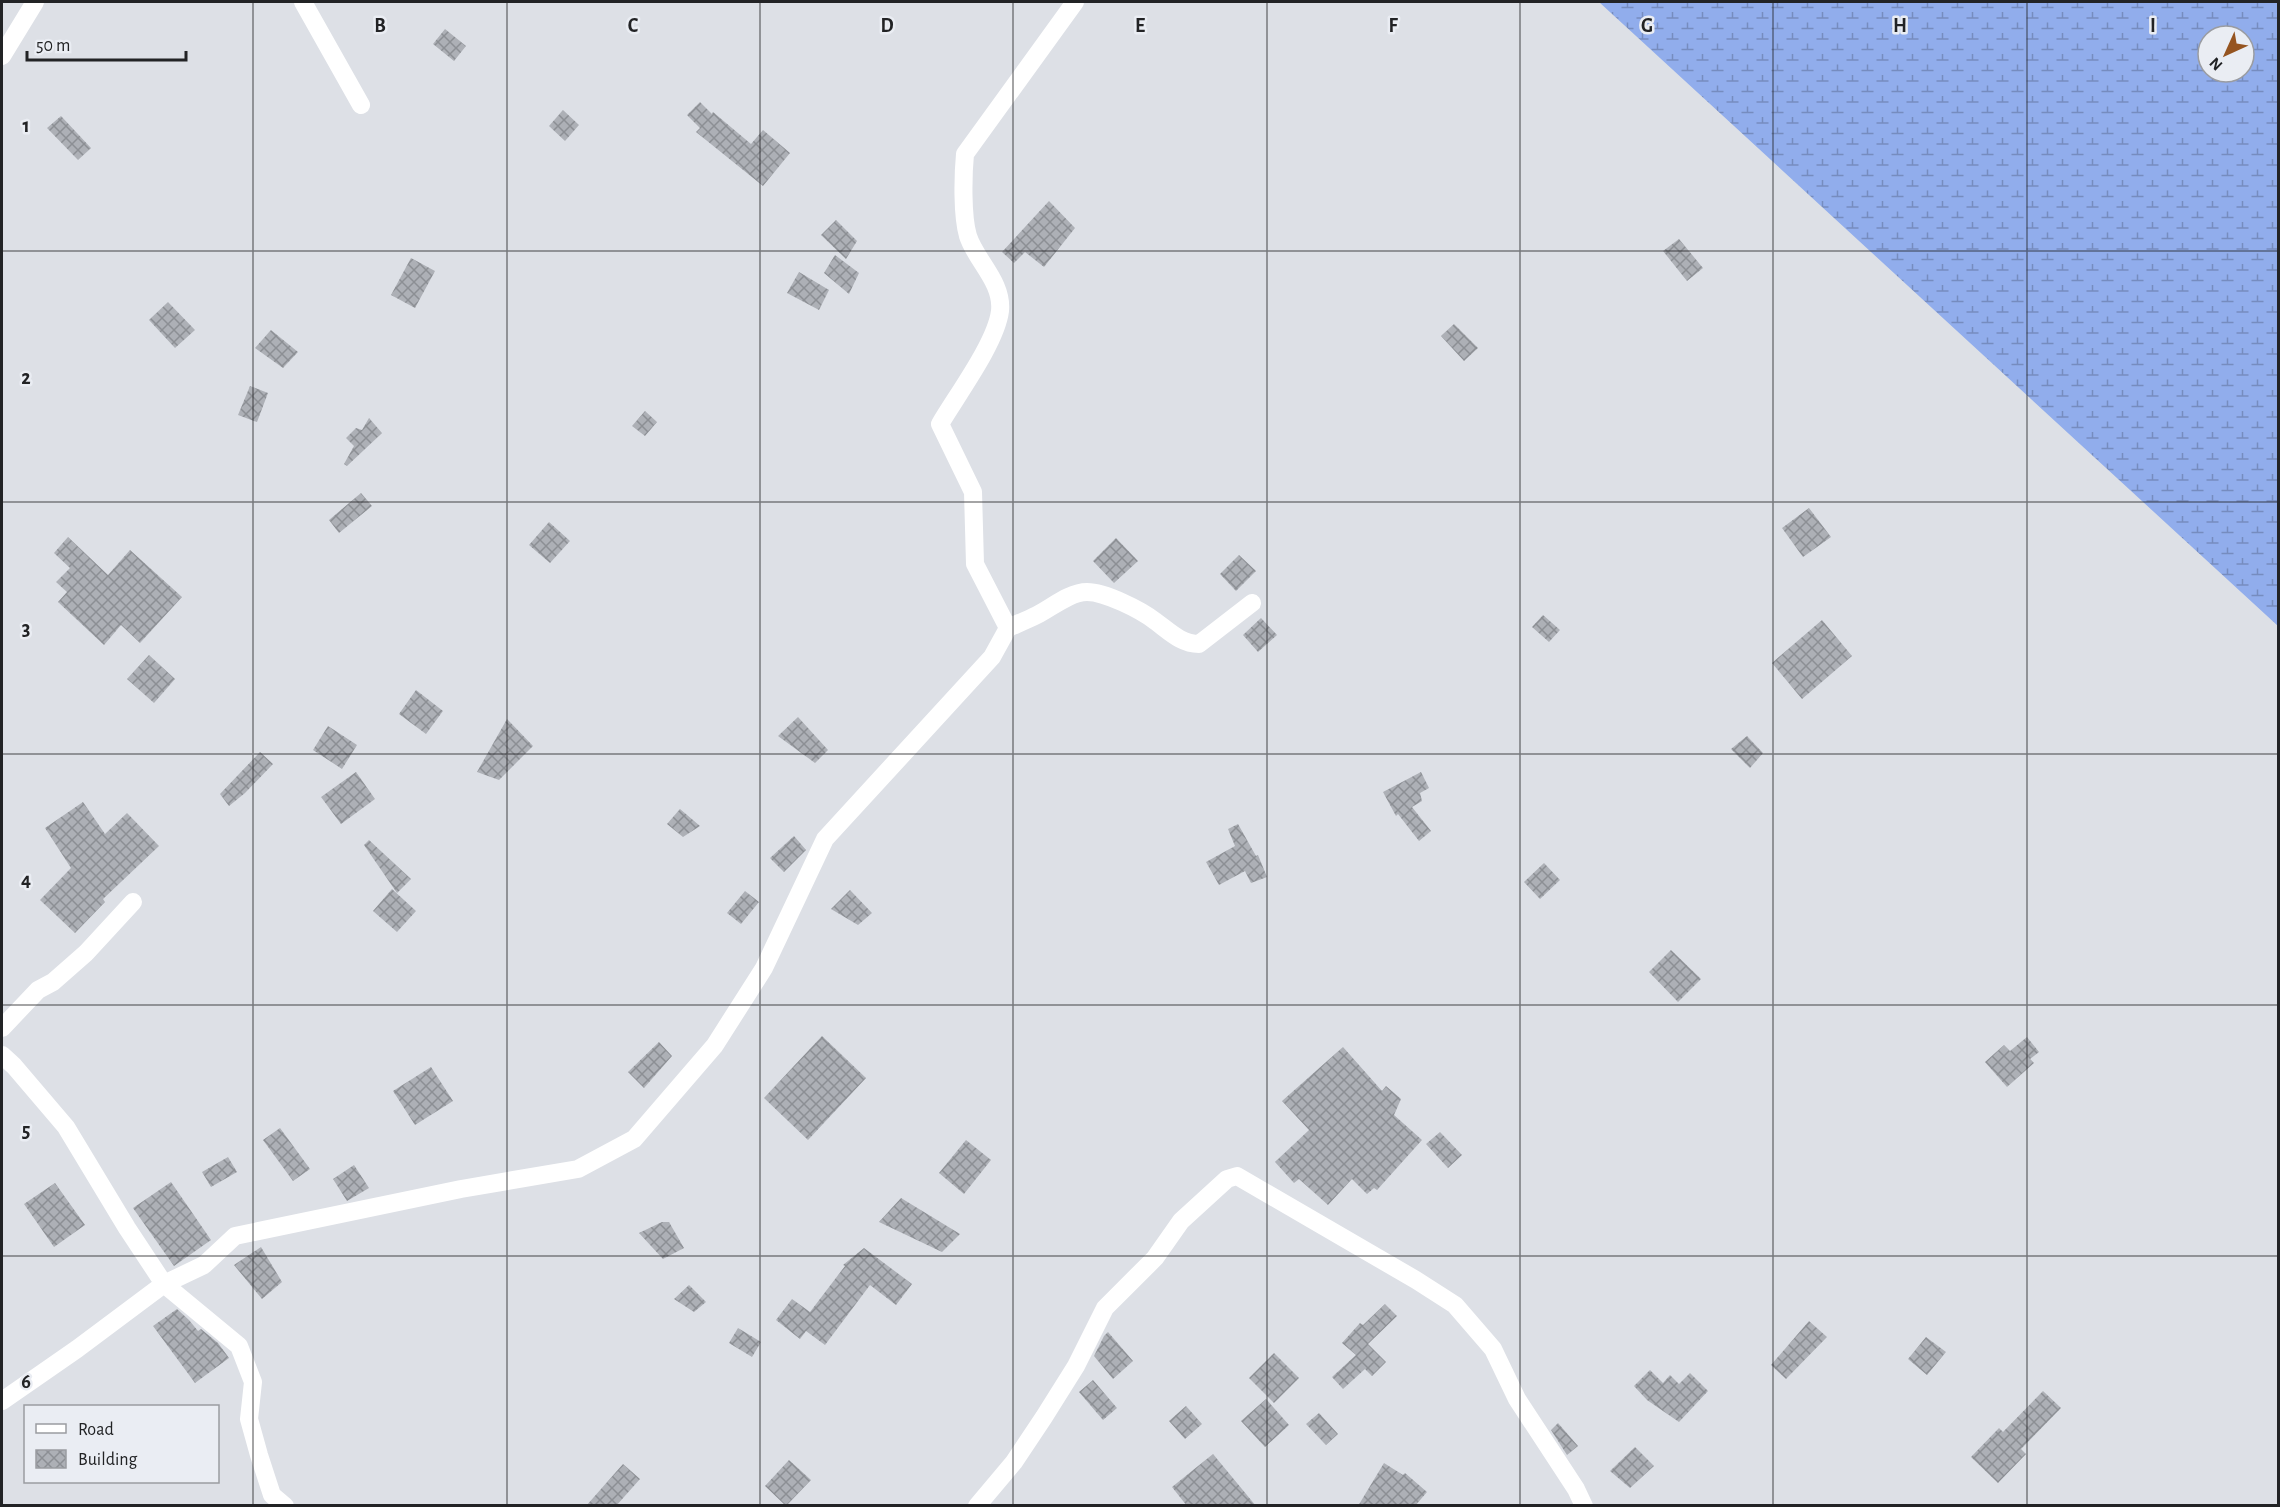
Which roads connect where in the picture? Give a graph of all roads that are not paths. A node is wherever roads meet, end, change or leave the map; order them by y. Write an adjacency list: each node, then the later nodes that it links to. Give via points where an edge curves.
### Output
1 (35, 2): 4 (street)
2 (303, 2): 5 (street)
3 (1075, 2): 7 (street, via 965,154 963,182 968,236 997,288 1000,309 994,335 940,424 973,492 975,564)
4 (2, 56)
5 (361, 105)
6 (1252, 603): 7 (street, via 1198,644 1188,644 1146,614 1118,600 1087,592 1054,603)
7 (1008, 628): 11 (street, via 993,657 825,839 764,968 715,1045 634,1139 578,1169 235,1236 204,1265)
8 (133, 902): 9 (street, via 87,953 38,990)
9 (2, 1029)
10 (2, 1055): 11 (street, via 66,1127)
11 (164, 1284): 12 (street); 13 (street, via 239,1346 253,1382 249,1419 259,1455 272,1496)
12 (2, 1401)
13 (285, 1506)
14 (976, 1506): 15 (street, via 1014,1462 1038,1426 1076,1366 1105,1308 1155,1257 1181,1221 1227,1179 1237,1176 1455,1305 1493,1349 1517,1399)
15 (1584, 1506)

